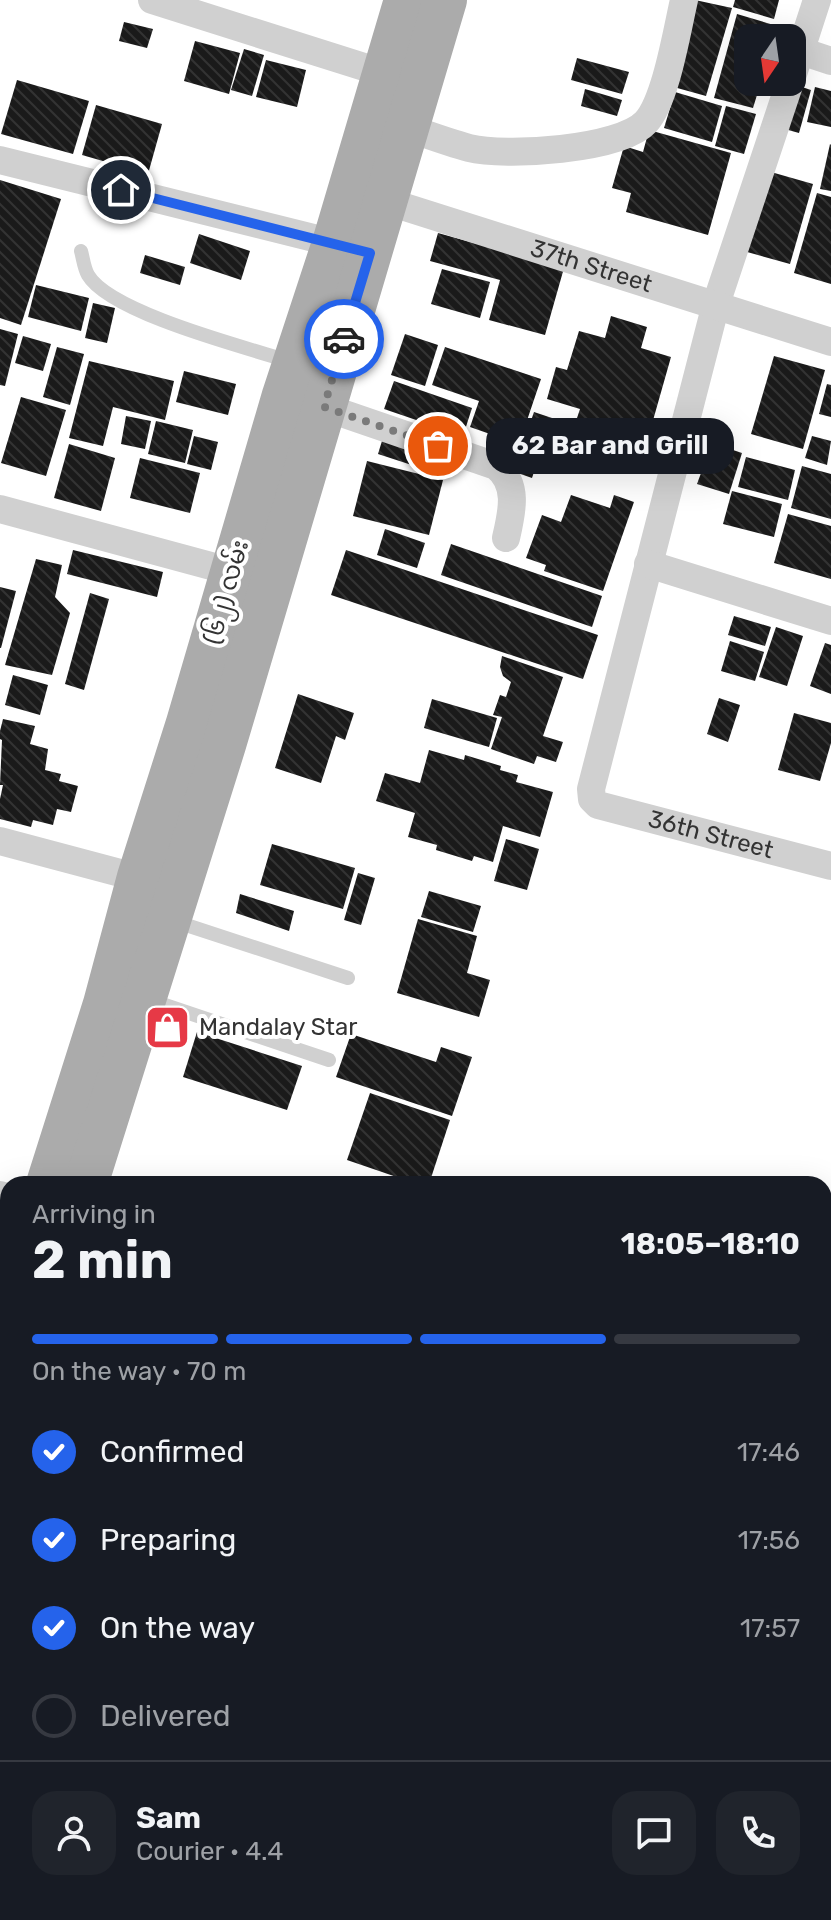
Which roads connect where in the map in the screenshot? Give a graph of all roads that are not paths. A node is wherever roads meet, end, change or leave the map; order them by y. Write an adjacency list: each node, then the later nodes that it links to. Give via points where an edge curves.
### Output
1 (152, 0): 8 (street)
2 (684, 0): 10 (street, via 661,92 647,122 624,136 507,152 470,148)
3 (817, 0): 5 (street)
4 (432, 3): 8 (main road, (၆၂) လမ်း)
5 (806, 33)
6 (831, 61): 7 (street)
7 (806, 67)
8 (401, 78): 10 (main road, (၆၂) လမ်း)
9 (785, 96): 15 (street)
10 (388, 121): 12 (main road, (၆၂) လမ်း)
11 (0, 160): 13 (street)
12 (368, 195): 13 (main road, (၆၂) လမ်း); 15 (street, 37th Street)
13 (352, 248): 17 (main road, (၆၂) လမ်း); 18 (main road, (၆၂) လမ်း)
14 (81, 251): 17 (lane, via 88,276 113,298 156,319)
15 (716, 304): 16 (street, 37th Street); 21 (street)
16 (831, 342)
17 (296, 364): 22 (main road, (၆၂) လမ်း, via 284,395)
18 (324, 407): 20 (street, via 496,466 510,482 512,511); 22 (main road, (၆၂) လမ်း)
19 (0, 509): 22 (street)
20 (506, 538)
21 (648, 564): 23 (street); 25 (street, 36th Street, via 592,799 598,805)
22 (251, 577): 26 (main road, (၆၂) လမ်း, via 188,723)
23 (831, 621)
24 (0, 841): 26 (street)
25 (831, 866)
26 (163, 895): 27 (lane); 28 (main road, (၆၂) လမ်း); 30 (main road, (၆၂) လမ်း, via 105,1004)
27 (348, 978)
28 (146, 999): 29 (lane); 31 (main road, (၆၂) လမ်း)
29 (329, 1060)
30 (51, 1176)
31 (89, 1176)

